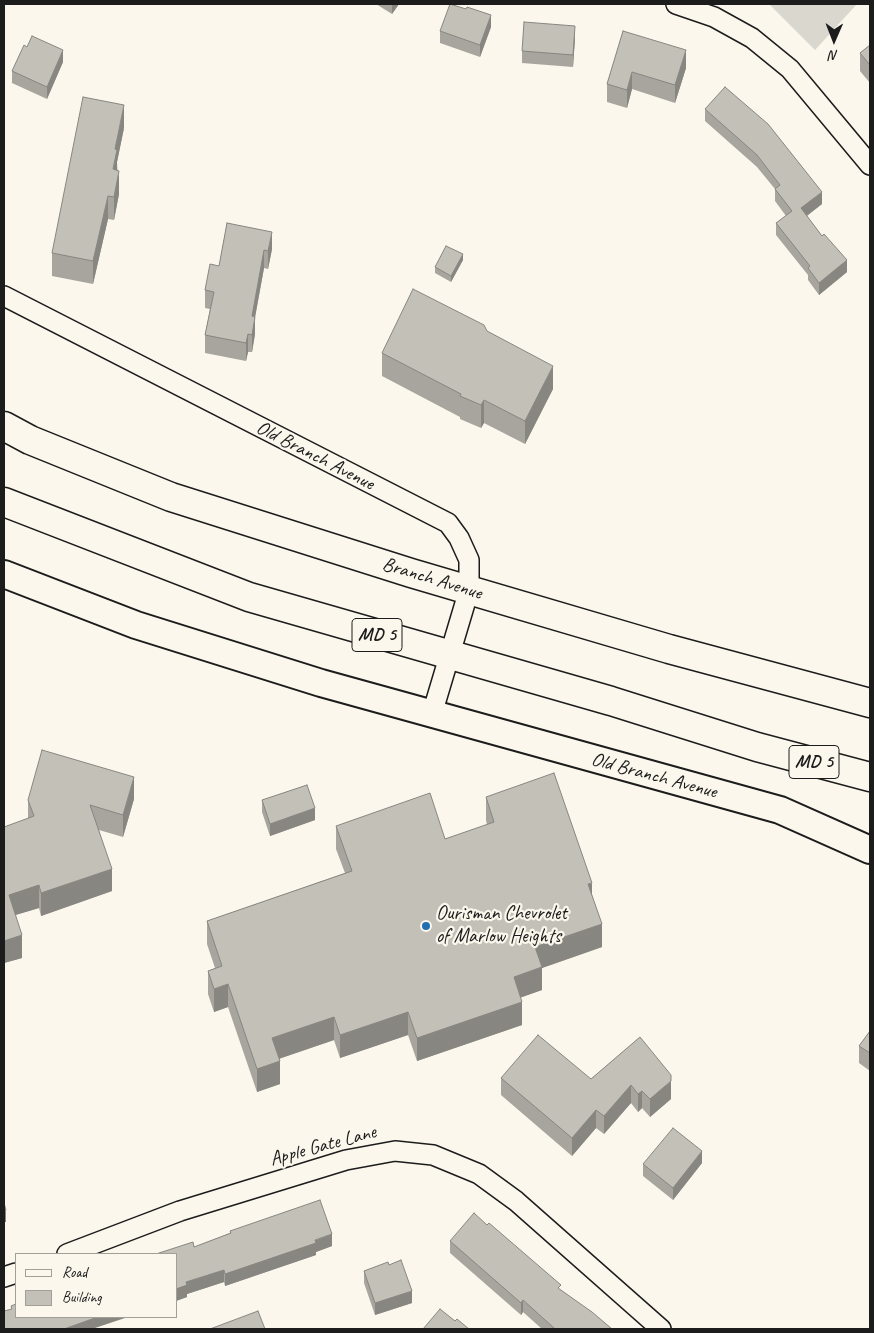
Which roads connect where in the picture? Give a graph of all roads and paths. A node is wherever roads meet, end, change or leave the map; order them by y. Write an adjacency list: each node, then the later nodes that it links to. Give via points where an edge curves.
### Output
1 (676, 4): 2 (street, via 714,17 752,38 790,69)
2 (870, 165)
3 (4, 296): 7 (street, Old Branch Avenue, via 448,523 469,560)
4 (4, 426): 7 (highway, Branch Avenue, via 30,440 170,497)
5 (4, 502): 8 (highway, MD 5, via 249,598)
6 (4, 574): 10 (street, Old Branch Avenue, via 136,625)
7 (469, 590): 8 (street, Old Branch Avenue); 9 (highway, Branch Avenue)
8 (450, 655): 10 (street, Old Branch Avenue); 11 (highway, MD 5)
9 (870, 704)
10 (432, 714): 14 (street, Old Branch Avenue, via 780,810)
11 (757, 747): 12 (highway, MD 5); 13 (highway)
12 (870, 777)
13 (870, 792)
14 (870, 850)
15 (70, 1253): 16 (street, Apple Gate Lane, via 180,1212 346,1160 395,1151 433,1155 479,1174 516,1201)
16 (661, 1329)

